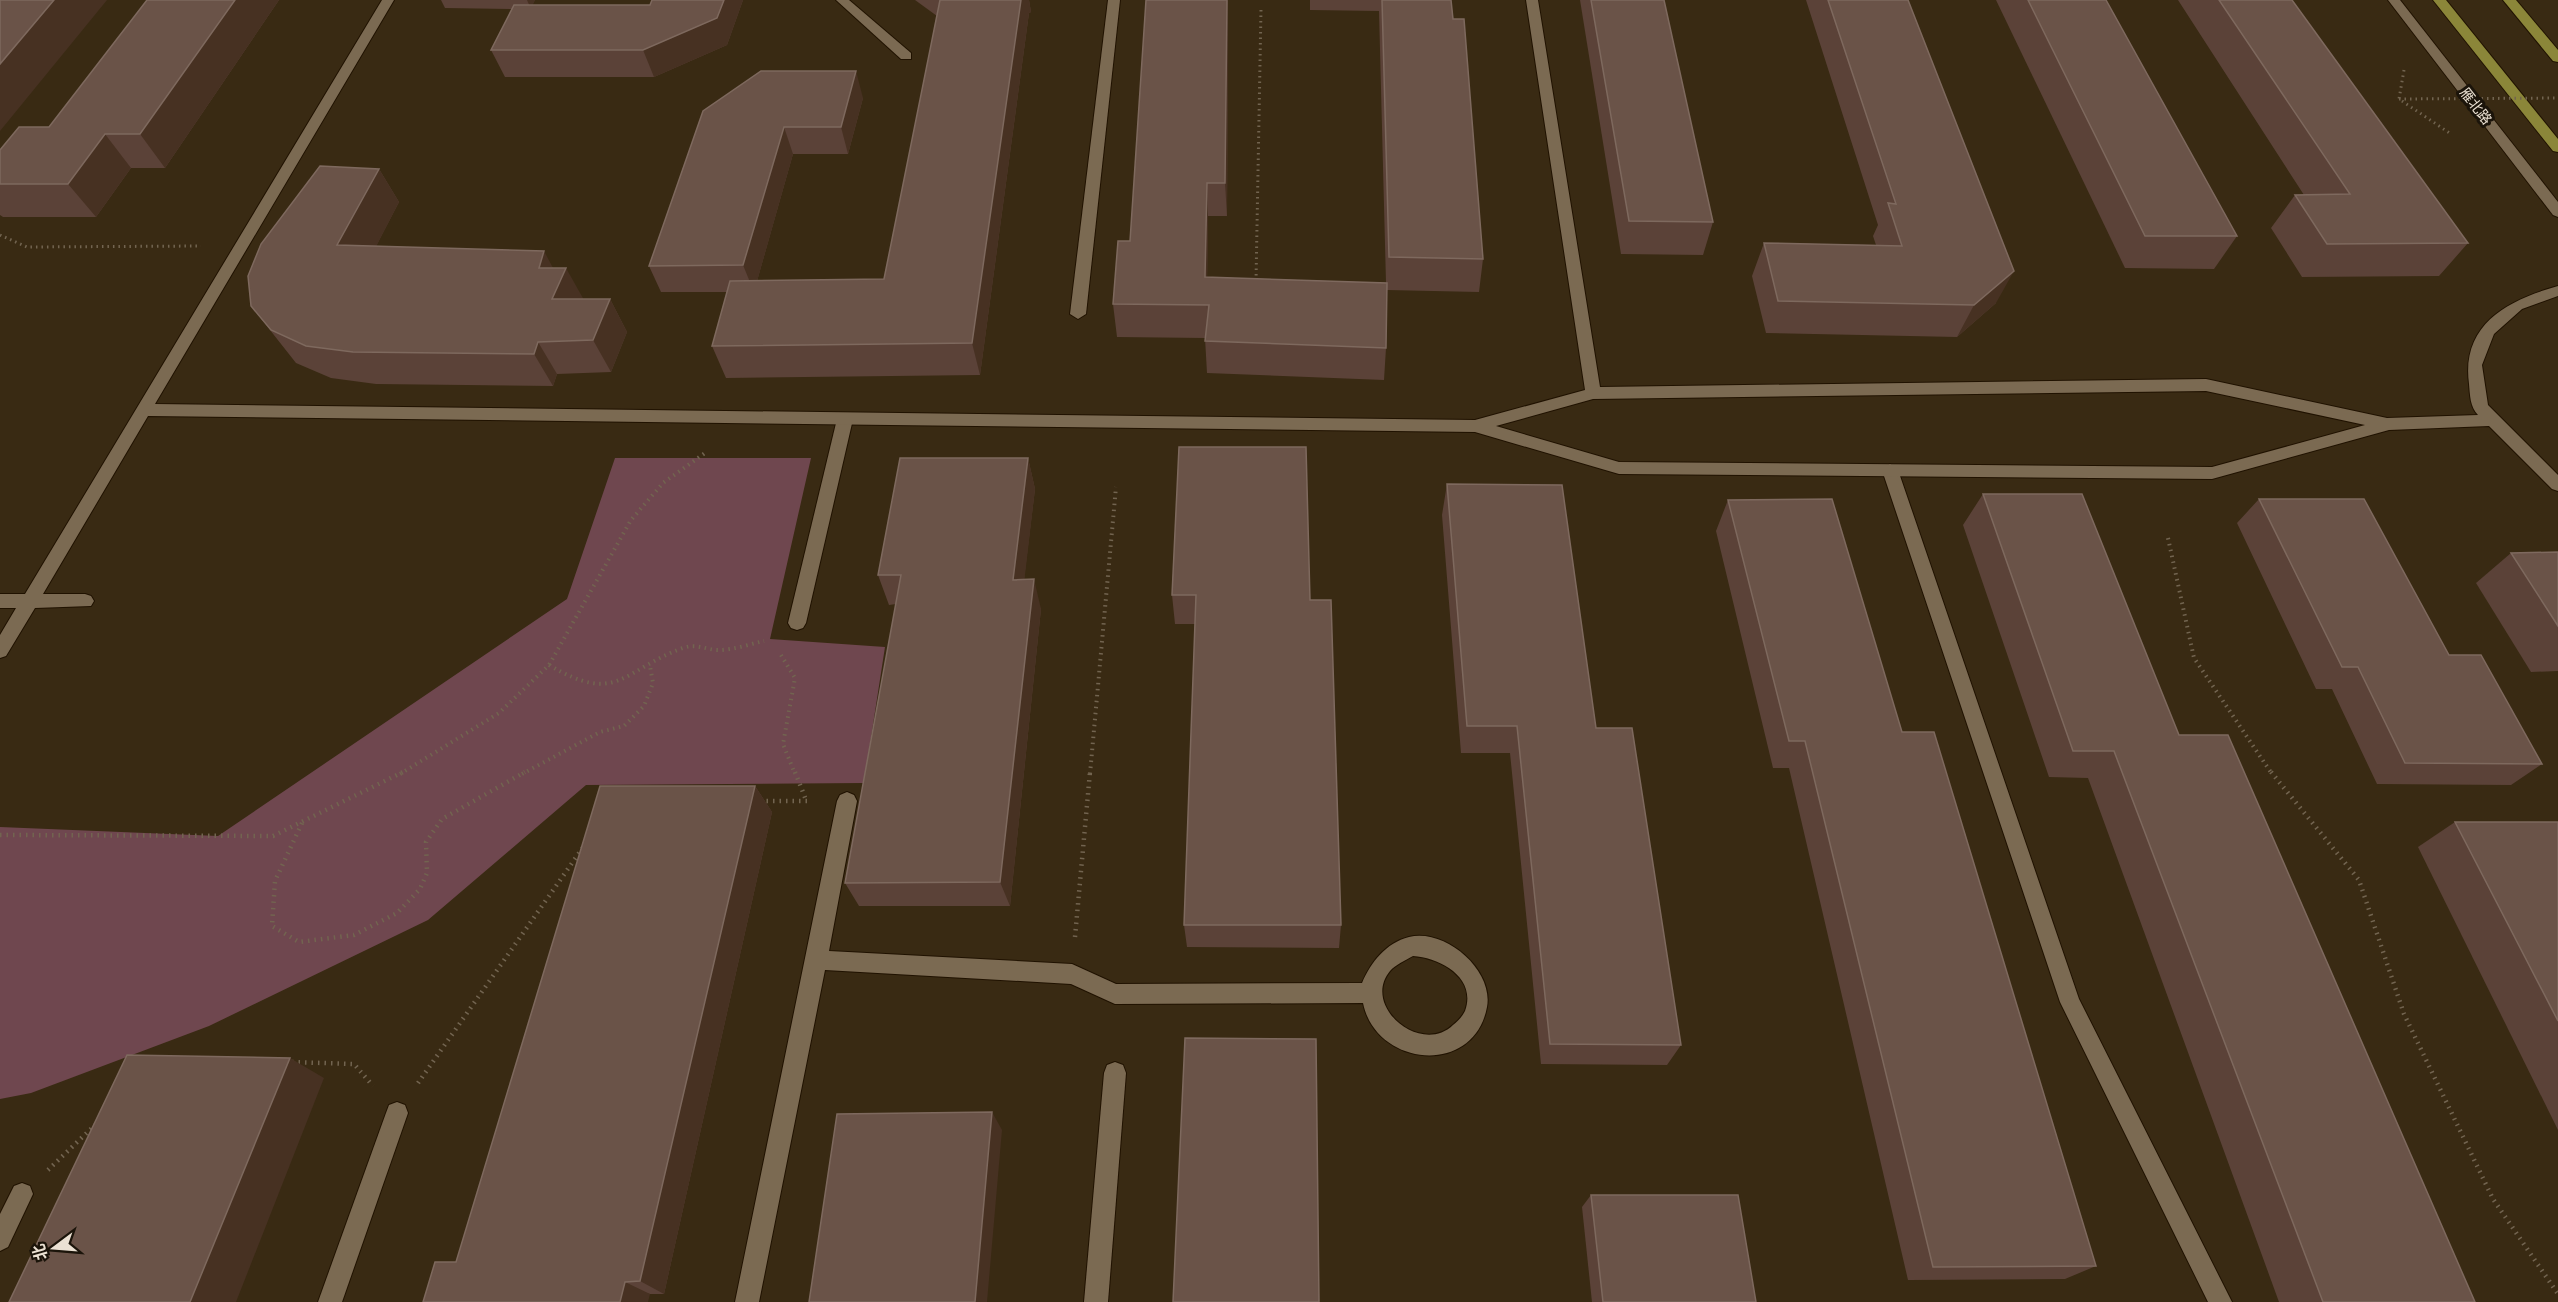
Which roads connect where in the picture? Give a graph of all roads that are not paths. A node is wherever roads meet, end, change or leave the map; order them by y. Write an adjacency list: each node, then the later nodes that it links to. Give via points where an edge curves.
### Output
1 (388, 0): 15 (street)
2 (842, 0): 8 (street)
3 (1114, 0): 13 (street)
4 (1532, 0): 14 (street)
5 (2394, 0): 11 (street, 雁北路)
6 (2439, 0): 10 (main road)
7 (2509, 0): 9 (main road)
8 (906, 56)
9 (2558, 58)
10 (2558, 148)
11 (2558, 212)
12 (2558, 291): 17 (street, via 2517,305 2487,331 2474,365 2480,407)
13 (1078, 314)
14 (1593, 393): 18 (street, via 2206,384); 19 (street)
15 (146, 410): 16 (street); 23 (street)
16 (845, 419): 19 (street); 25 (street)
17 (2492, 420): 18 (street); 21 (street)
18 (2387, 424): 20 (street, via 2212,473)
19 (1475, 426): 20 (street, via 1619,468)
20 (1890, 470): 37 (street, via 2070,1002)
21 (2558, 485)
22 (0, 601): 23 (street)
23 (30, 601): 24 (street); 26 (street)
24 (85, 601)
25 (797, 623)
26 (0, 651)
27 (847, 801): 28 (street)
28 (817, 960): 29 (street, via 1072,974 1115,994); 35 (street)
29 (1372, 993): 29 (street, via 1374,1010 1389,1031 1411,1044 1429,1047 1460,1035 1475,1008 1470,975 1445,951 1428,946 1411,946 1395,952 1374,977)
30 (1115, 1073): 36 (street)
31 (397, 1113): 34 (street)
32 (22, 1194): 33 (street)
33 (0, 1239)
34 (330, 1302)
35 (747, 1302)
36 (1096, 1302)
37 (2220, 1302)

